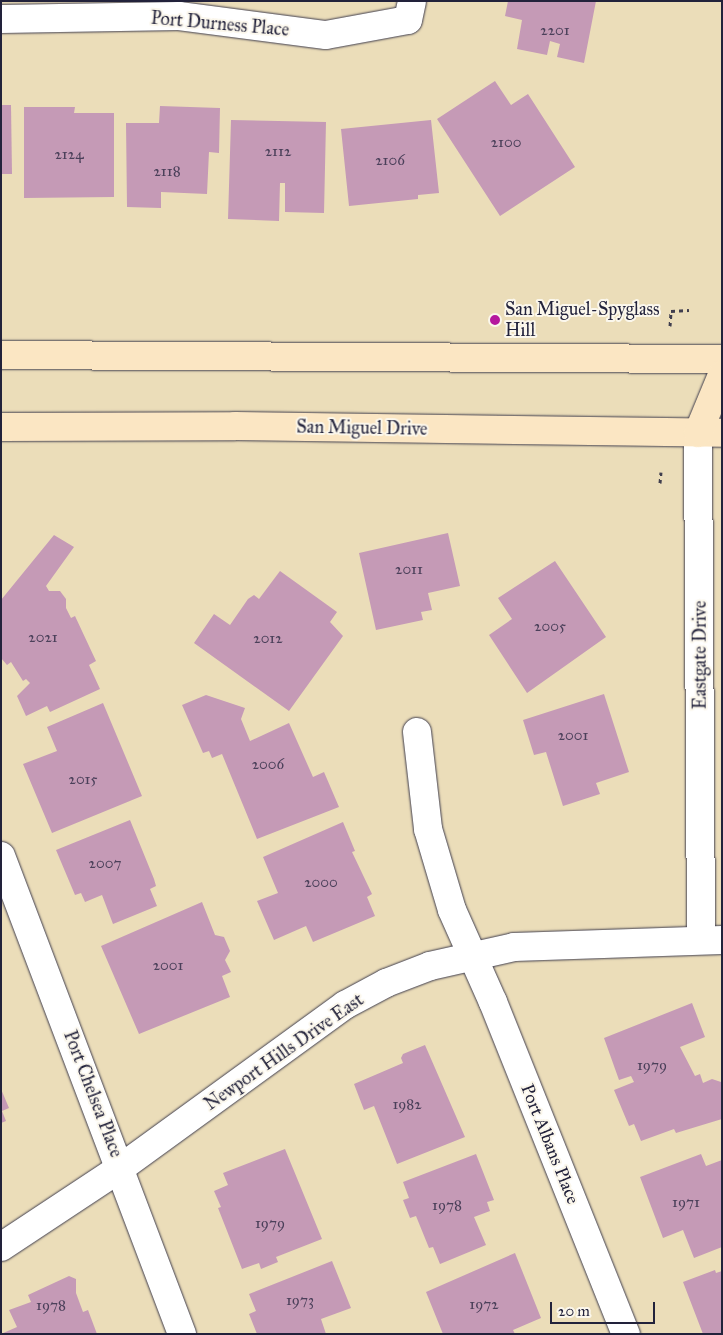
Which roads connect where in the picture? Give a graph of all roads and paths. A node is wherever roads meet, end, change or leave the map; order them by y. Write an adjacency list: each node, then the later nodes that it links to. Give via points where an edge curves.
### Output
1 (410, 11): 2 (street, Port Durness Place, via 326,35 179,16)
2 (1, 19)
3 (689, 310): 4 (path, via 671,311)
4 (670, 326)
5 (1, 355): 6 (main road)
6 (722, 359)
7 (722, 375): 9 (main road, Eastgate Drive)
8 (1, 427): 9 (main road, San Miguel Drive, via 235,426)
9 (710, 433): 14 (street, Eastgate Drive)
10 (661, 472): 11 (path)
11 (660, 482)
12 (417, 732): 15 (street, Port Albans Place, via 428,830 452,910)
13 (1, 856): 16 (street, Port Chelsea Place)
14 (712, 940): 15 (street, Newport Hills Drive East, via 514,947)
15 (472, 955): 16 (street, Newport Hills Drive East, via 412,973 345,1005); 19 (street, Port Albans Place)
16 (122, 1168): 17 (street, Newport Hills Drive East); 18 (street, Port Chelsea Place)
17 (1, 1247)
18 (182, 1334)
19 (626, 1334)

